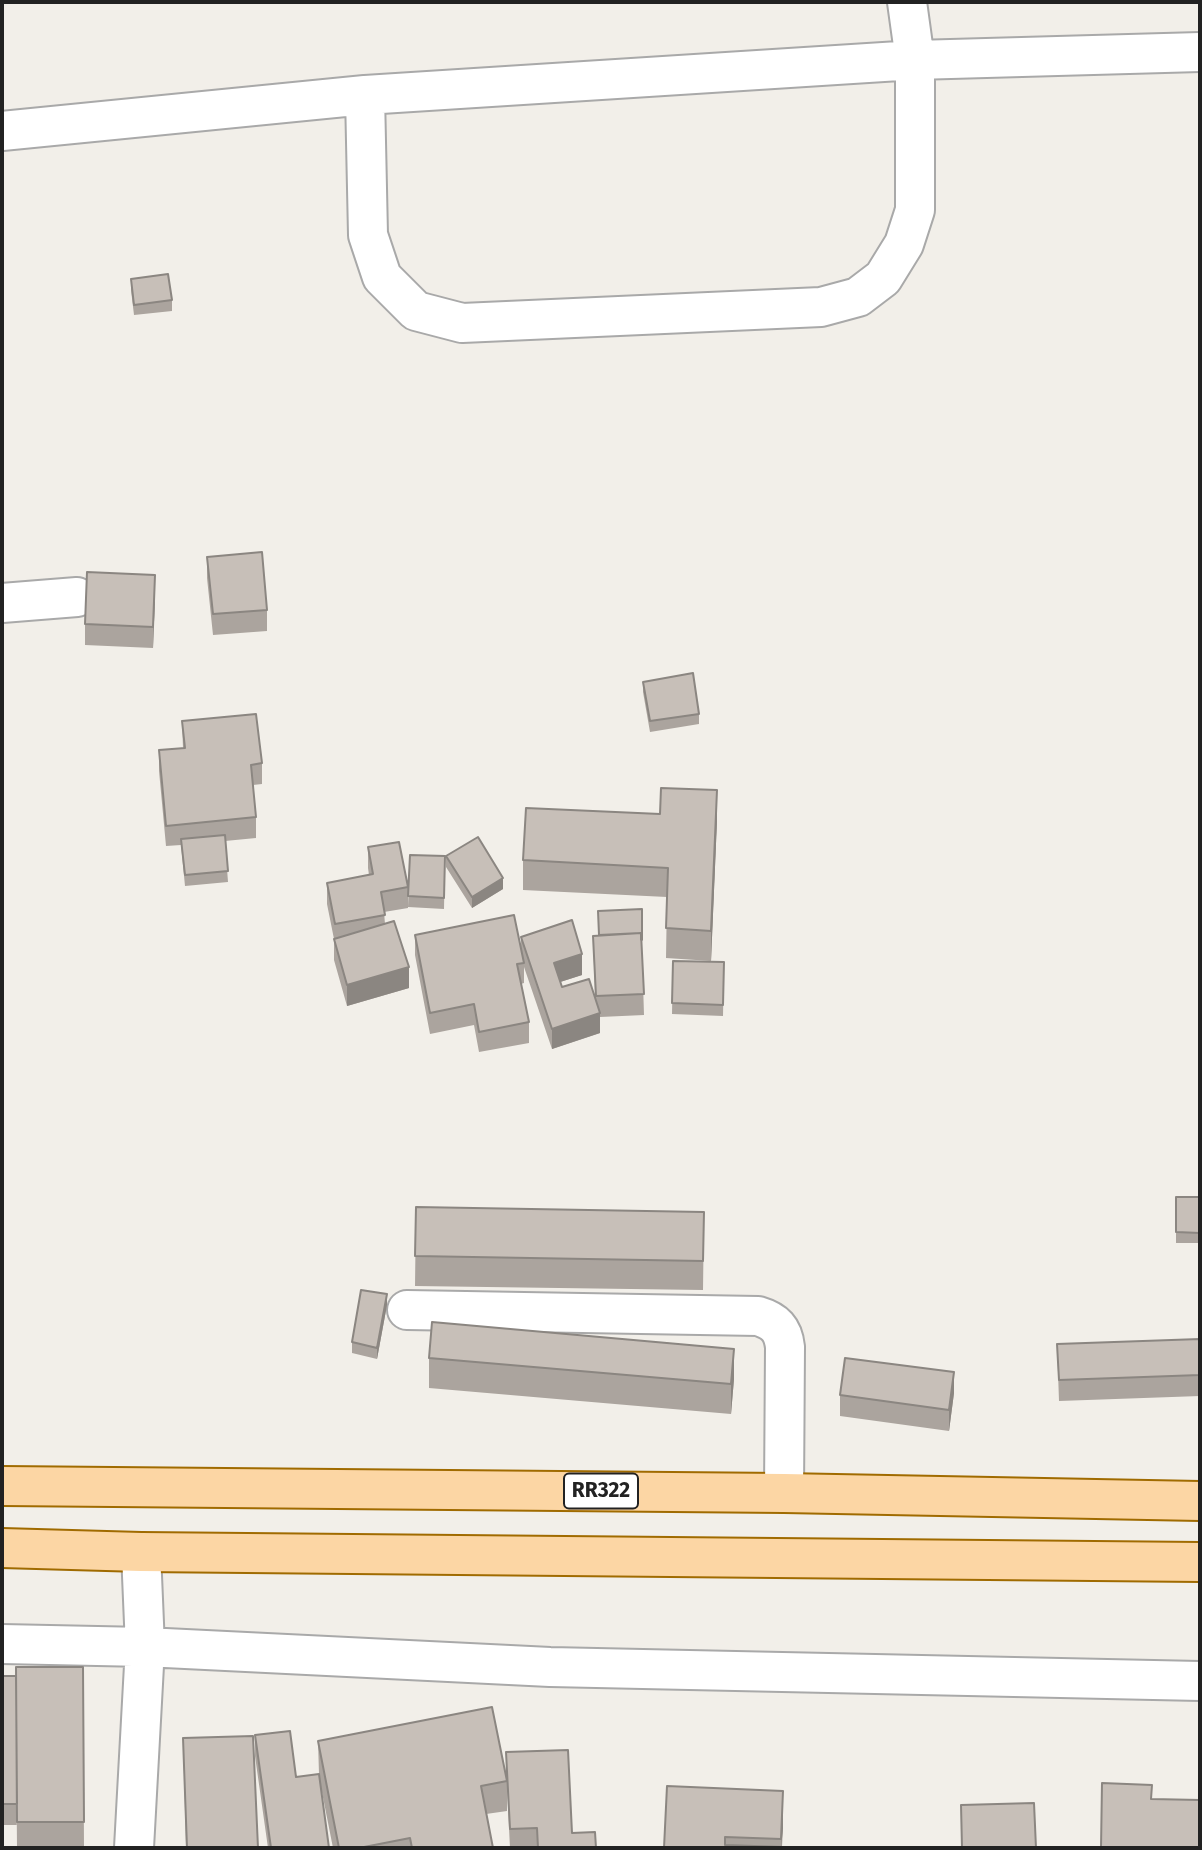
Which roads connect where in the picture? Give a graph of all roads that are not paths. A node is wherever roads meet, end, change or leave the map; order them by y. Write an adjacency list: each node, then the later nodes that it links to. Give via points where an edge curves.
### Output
1 (907, 2): 3 (street)
2 (1200, 52): 3 (street)
3 (915, 60): 4 (street); 4 (street, via 915,210 904,244 883,278 858,297 821,307 462,323 416,312 382,277 368,235)
4 (365, 94): 5 (street)
5 (2, 131)
6 (76, 597): 7 (street)
7 (2, 603)
8 (407, 1310): 10 (street, via 769,1319 784,1335 785,1346)
9 (2, 1486): 10 (main road, RR322)
10 (784, 1493): 11 (main road, RR322)
11 (1200, 1501)
12 (2, 1549): 13 (main road)
13 (141, 1552): 14 (main road); 16 (street)
14 (1200, 1562)
15 (2, 1644): 16 (street)
16 (145, 1647): 17 (street, via 550,1667); 18 (street)
17 (1200, 1681)
18 (134, 1848)

